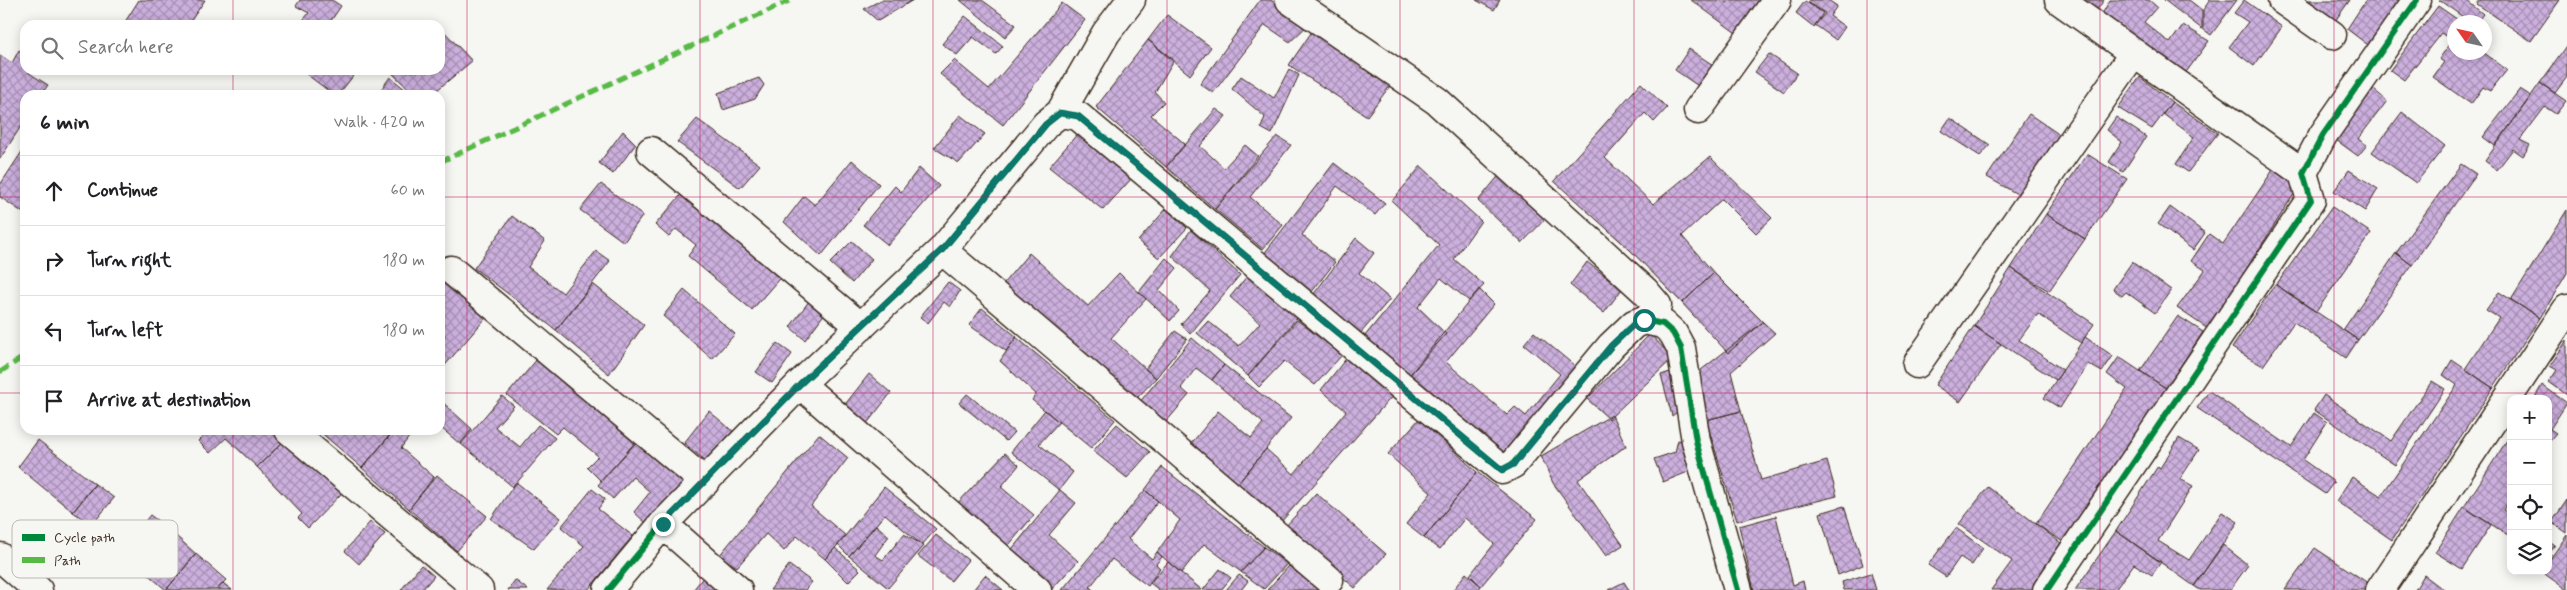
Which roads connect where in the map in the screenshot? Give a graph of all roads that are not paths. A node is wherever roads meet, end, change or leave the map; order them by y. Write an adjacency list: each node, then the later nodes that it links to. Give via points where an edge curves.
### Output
1 (1130, 0): 10 (street, via 1106,33)
2 (1290, 0): 16 (street, via 1437,101 1645,291 1657,306)
3 (1777, 0): 9 (street)
4 (2059, 0): 8 (street)
5 (2282, 0): 7 (street)
6 (2417, 0): 12 (street, via 2323,135)
7 (2332, 36)
8 (2134, 53): 12 (street); 18 (street)
9 (1698, 110)
10 (1060, 113): 13 (street, via 1046,124); 16 (street, via 1078,116 1502,470 1514,464 1611,346 1634,324)
11 (651, 151): 17 (street)
12 (2303, 173): 33 (street, via 2311,200)
13 (942, 250): 17 (street); 26 (street)
14 (451, 270): 21 (street)
15 (2567, 309): 34 (street)
16 (1654, 321): 32 (street, via 1673,333 1681,348 1696,441)
17 (861, 327): 19 (street)
18 (1917, 364)
19 (800, 384): 21 (street); 31 (street)
20 (296, 435): 28 (street)
21 (705, 482): 22 (street)
22 (663, 524): 29 (street); 30 (street)
23 (0, 557): 24 (street)
24 (12, 567)
25 (24, 578): 27 (street)
26 (1328, 580)
27 (38, 590)
28 (479, 590)
29 (608, 590)
30 (738, 590)
31 (1037, 590)
32 (1738, 590)
33 (2047, 590)
34 (2380, 590)

